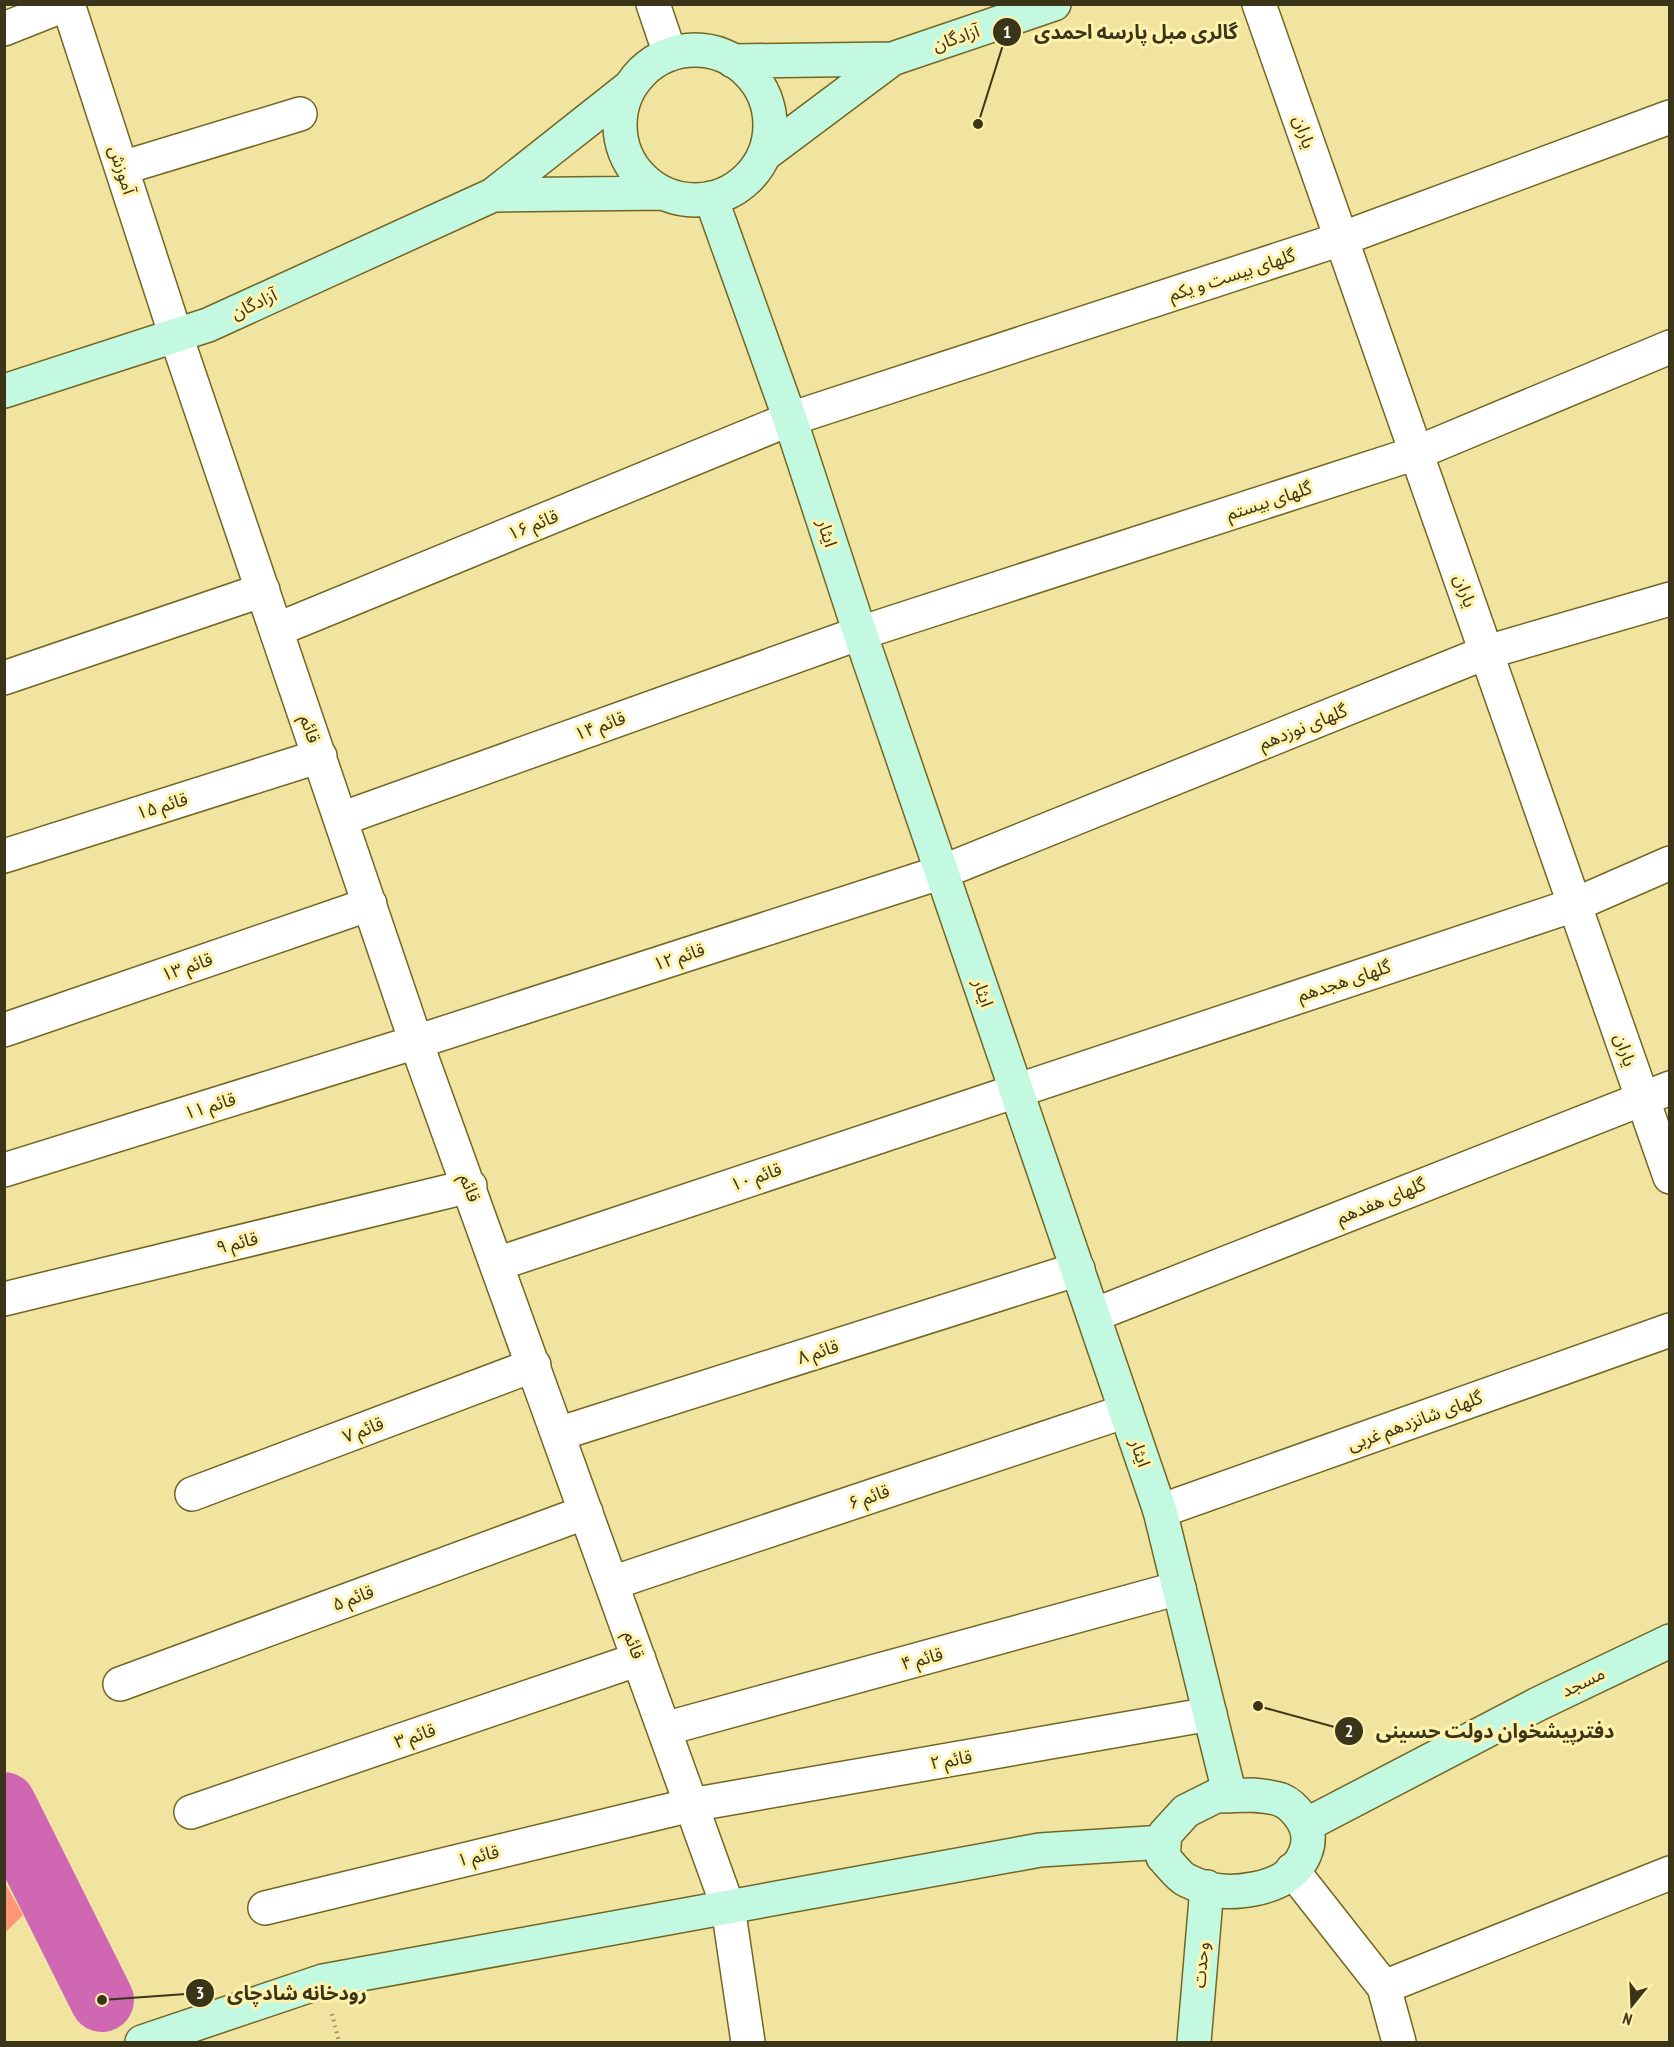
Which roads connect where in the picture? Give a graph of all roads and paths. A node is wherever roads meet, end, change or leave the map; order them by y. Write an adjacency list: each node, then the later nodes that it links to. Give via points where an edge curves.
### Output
1 (68, 4): 5 (street); 13 (street, آموزش)
2 (653, 4): 6 (street)
3 (1054, 4): 7 (street, آزادگان)
4 (1259, 4): 17 (street, یاران)
5 (4, 29)
6 (670, 54): 8 (street, via 691,50 713,52); 9 (street, via 647,68)
7 (892, 60): 8 (street); 12 (street)
8 (733, 61): 12 (street, via 750,74 763,92 770,112)
9 (631, 86): 14 (street, via 622,110 621,134 628,159 643,179); 15 (street)
10 (300, 114): 13 (street)
11 (1670, 117): 17 (street, گلهای بیست و یکم)
12 (765, 154): 16 (street, via 752,175 733,190)
13 (122, 168): 18 (street, آموزش)
14 (663, 193): 15 (street); 16 (street, via 687,199)
15 (494, 195): 18 (street, آزادگان)
16 (711, 198): 21 (street, ایثار)
17 (1341, 239): 21 (street, گلهای بیست و یکم); 22 (street, یاران)
18 (176, 336): 20 (street, آزادگان); 23 (street, قائم)
19 (1670, 347): 22 (street, گلهای بیستم)
20 (4, 391)
21 (790, 419): 25 (street, قائم ۱۶); 26 (street, ایثار)
22 (1416, 453): 26 (street, گلهای بیستم); 27 (street, یاران)
23 (263, 590): 25 (street, قائم); 28 (street)
24 (1670, 599): 27 (street, گلهای نوزدهم)
25 (276, 630): 29 (street, قائم)
26 (860, 633): 30 (street, قائم ۱۴); 33 (street, ایثار)
27 (1487, 652): 33 (street, گلهای نوزدهم); 35 (street, یاران)
28 (4, 678)
29 (320, 756): 30 (street, قائم); 31 (street, قائم ۱۵)
30 (341, 819): 34 (street, قائم)
31 (4, 855)
32 (1670, 863): 35 (street, گلهای هجدهم)
33 (942, 872): 37 (street, قائم ۱۲); 38 (street, ایثار)
34 (370, 904): 36 (street, قائم ۱۳); 37 (street, قائم)
35 (1574, 905): 38 (street, گلهای هجدهم); 39 (street, یاران)
36 (4, 1030)
37 (416, 1042): 40 (street, قائم ۱۱); 42 (street, قائم)
38 (1016, 1089): 43 (street, قائم ۱۰); 44 (street, ایثار)
39 (1655, 1093): 41 (street, یاران); 46 (street, گلهای هفدهم)
40 (4, 1170)
41 (1670, 1177)
42 (470, 1186): 43 (street, قائم); 45 (street, قائم ۹)
43 (497, 1264): 48 (street, قائم)
44 (1078, 1269): 46 (street, ایثار); 50 (street, قائم ۸)
45 (4, 1299)
46 (1094, 1315): 49 (street, ایثار)
47 (1670, 1330): 52 (street, گلهای شانزدهم غربی)
48 (534, 1365): 50 (street, قائم); 51 (street, قائم ۷)
49 (1126, 1411): 52 (street, ایثار); 54 (street, قائم ۶)
50 (558, 1434): 53 (street, قائم)
51 (192, 1494)
52 (1160, 1511): 55 (street, ایثار)
53 (586, 1512): 54 (street, قائم); 58 (street, قائم ۵)
54 (612, 1583): 57 (street, قائم)
55 (1179, 1588): 59 (street, ایثار); 60 (street, قائم ۴)
56 (1670, 1641): 64 (street, مسجد, via 1538,1704)
57 (639, 1659): 60 (street, قائم); 63 (street, قائم ۳)
58 (120, 1684)
59 (1210, 1714): 61 (street, ایثار); 62 (street, قائم ۲)
60 (664, 1730): 62 (street, قائم)
61 (1230, 1796): 64 (street, via 1272,1796 1292,1804); 65 (street, via 1216,1796 1186,1811 1164,1834)
62 (691, 1805): 69 (street, قائم); 70 (street, قائم ۱)
63 (191, 1812)
64 (1306, 1825): 66 (street, via 1310,1837 1306,1853)
65 (1164, 1842): 68 (street, via 1163,1857 1184,1879); 69 (street, via 1040,1850)
66 (1292, 1870): 68 (street, via 1284,1878 1251,1889 1221,1891); 71 (street)
67 (1670, 1873): 71 (street)
68 (1208, 1887): 74 (street, وحدت)
69 (728, 1907): 72 (street, via 323,1981); 73 (street, قائم)
70 (265, 1908)
71 (1384, 1987): 75 (street)
72 (142, 2043)
73 (748, 2043)
74 (1194, 2043)
75 (1399, 2043)

